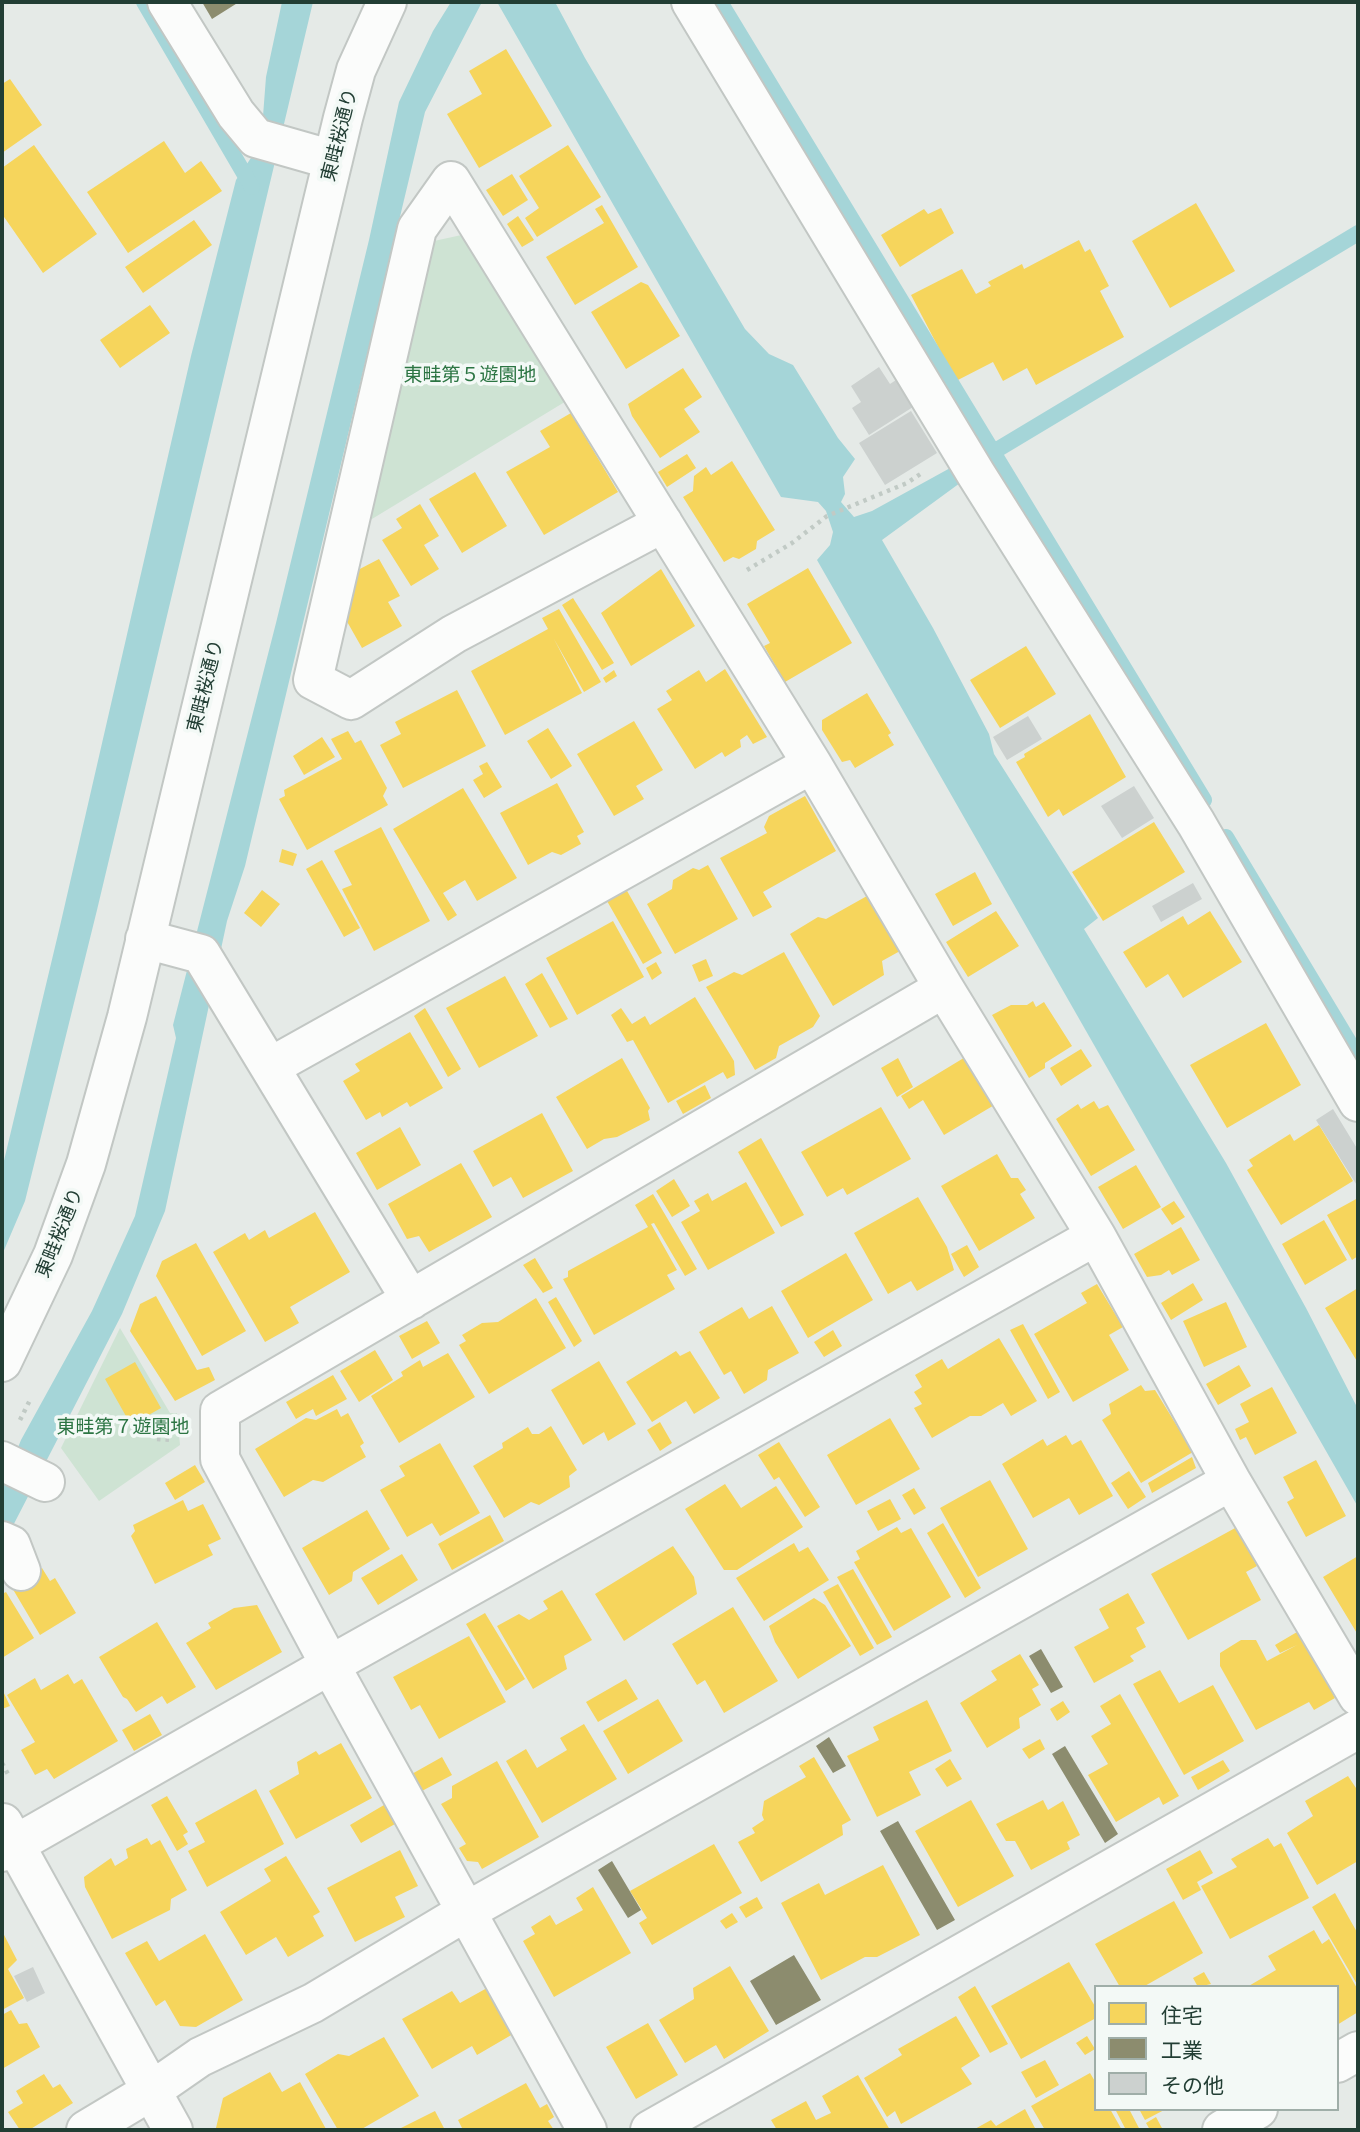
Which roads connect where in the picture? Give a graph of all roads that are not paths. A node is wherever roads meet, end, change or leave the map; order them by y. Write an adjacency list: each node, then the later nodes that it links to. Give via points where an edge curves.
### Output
1 (167, 2): 4 (street, via 236,114 256,138)
2 (387, 2): 4 (street, 東畦桜通り, via 356,70)
3 (691, 2): 10 (street, via 967,458 1196,823)
4 (333, 160): 7 (street, 東畦桜通り)
5 (663, 523): 5 (street, via 454,634 351,700 313,680 417,229 451,181); 6 (street)
6 (812, 764): 8 (street); 9 (street)
7 (145, 939): 9 (street, via 201,954); 13 (street, 東畦桜通り, via 86,1164 53,1255)
8 (944, 988): 11 (street); 12 (street)
9 (270, 1067): 12 (street)
10 (1358, 1102)
11 (1096, 1236): 15 (street); 17 (street)
12 (411, 1300): 17 (street, via 220,1411 220,1459)
13 (2, 1362)
14 (7, 1463): 16 (street)
15 (1231, 1481): 18 (street); 21 (street)
16 (45, 1482)
17 (330, 1665): 20 (street); 21 (street)
18 (1358, 1696)
19 (1358, 1729): 29 (street)
20 (6, 1839): 24 (street)
21 (467, 1911): 24 (street, via 313,2003 200,2057); 28 (street)
22 (1358, 2051): 23 (street)
23 (1339, 2062)
24 (151, 2091): 26 (street); 27 (street)
25 (1255, 2111): 30 (street)
26 (86, 2130)
27 (173, 2130)
28 (587, 2130)
29 (650, 2130)
30 (1222, 2130)

